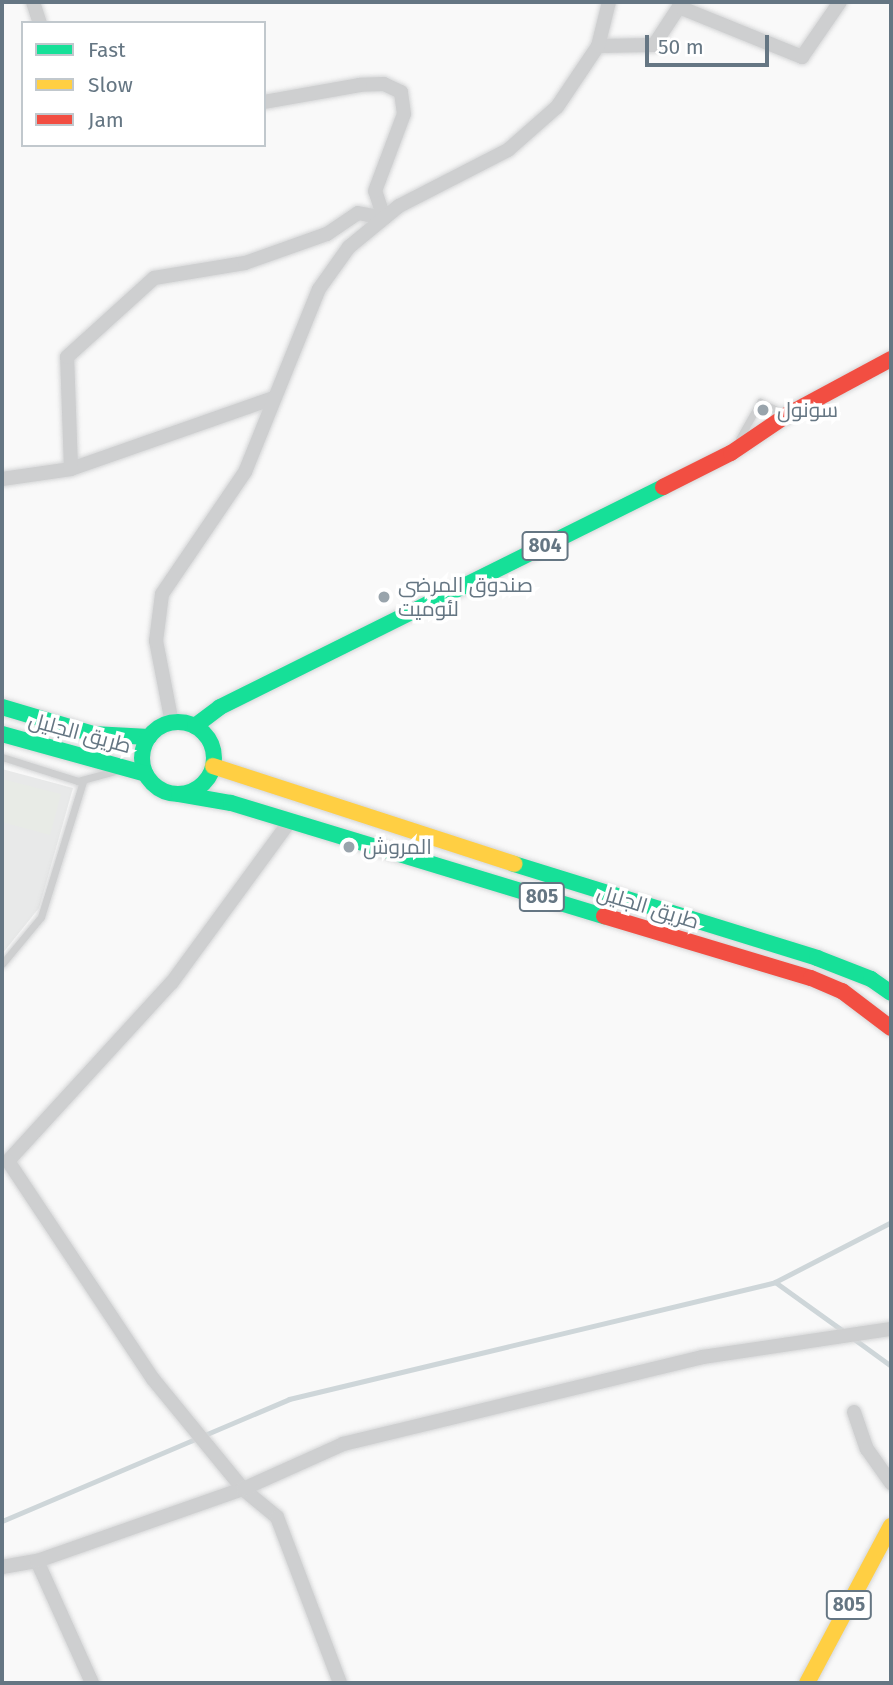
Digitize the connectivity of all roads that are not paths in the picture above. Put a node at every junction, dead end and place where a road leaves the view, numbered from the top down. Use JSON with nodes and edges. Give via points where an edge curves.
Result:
{"nodes":[{"id":1,"x":33,"y":2,"type":"edge"},
{"id":2,"x":609,"y":2,"type":"edge"},
{"id":3,"x":840,"y":2,"type":"edge"},
{"id":4,"x":39,"y":21,"type":"edge"},
{"id":5,"x":598,"y":46,"type":"junction"},
{"id":6,"x":266,"y":102,"type":"edge"},
{"id":7,"x":384,"y":218,"type":"junction"},
{"id":8,"x":891,"y":359,"type":"edge"},
{"id":9,"x":274,"y":398,"type":"junction"},
{"id":10,"x":787,"y":415,"type":"junction"},
{"id":11,"x":731,"y":453,"type":"junction"},
{"id":12,"x":71,"y":469,"type":"junction"},
{"id":13,"x":2,"y":479,"type":"edge"},
{"id":14,"x":2,"y":708,"type":"edge"},
{"id":15,"x":172,"y":723,"type":"junction"},
{"id":16,"x":195,"y":726,"type":"junction"},
{"id":17,"x":2,"y":734,"type":"edge"},
{"id":18,"x":149,"y":737,"type":"junction"},
{"id":19,"x":2,"y":757,"type":"edge"},
{"id":20,"x":126,"y":766,"type":"junction"},
{"id":21,"x":213,"y":766,"type":"junction"},
{"id":22,"x":146,"y":774,"type":"junction"},
{"id":23,"x":83,"y":781,"type":"junction"},
{"id":24,"x":179,"y":794,"type":"junction"},
{"id":25,"x":290,"y":821,"type":"junction"},
{"id":26,"x":2,"y":964,"type":"edge"},
{"id":27,"x":891,"y":993,"type":"edge"},
{"id":28,"x":891,"y":1028,"type":"edge"},
{"id":29,"x":5,"y":1162,"type":"edge"},
{"id":30,"x":891,"y":1329,"type":"edge"},
{"id":31,"x":854,"y":1412,"type":"dead end"},
{"id":32,"x":891,"y":1483,"type":"edge"},
{"id":33,"x":243,"y":1489,"type":"junction"},
{"id":34,"x":891,"y":1526,"type":"edge"},
{"id":35,"x":891,"y":1557,"type":"edge"},
{"id":36,"x":37,"y":1561,"type":"junction"},
{"id":37,"x":2,"y":1567,"type":"edge"},
{"id":38,"x":92,"y":1683,"type":"edge"},
{"id":39,"x":340,"y":1683,"type":"edge"},
{"id":40,"x":807,"y":1683,"type":"edge"},
{"id":41,"x":824,"y":1683,"type":"edge"}],
"edges":[{"from":1,"to":4,"type":"street"},
{"from":2,"to":5,"type":"street"},
{"from":3,"to":5,"type":"street","via":[[802,57],[679,8],[654,45]]},
{"from":5,"to":7,"type":"street","via":[[557,107],[508,150],[398,206]]},
{"from":6,"to":7,"type":"street","via":[[360,85],[384,84],[401,92],[404,114],[375,191]]},
{"from":7,"to":9,"type":"street","via":[[349,247],[319,289]]},
{"from":7,"to":12,"type":"street","via":[[358,213],[327,234],[245,263],[154,278],[67,357]]},
{"from":8,"to":10,"type":"main road","number":"804"},
{"from":9,"to":12,"type":"street"},
{"from":9,"to":15,"type":"street","via":[[245,472],[162,594],[156,641]]},
{"from":10,"to":11,"type":"main road","number":"804"},
{"from":10,"to":11,"type":"lane","via":[[760,402]]},
{"from":11,"to":16,"type":"main road","number":"804","via":[[220,707]]},
{"from":12,"to":13,"type":"street"},
{"from":14,"to":18,"type":"main road","name":"طريق الجليل","via":[[93,734]]},
{"from":15,"to":16,"type":"main road"},
{"from":15,"to":18,"type":"main road"},
{"from":16,"to":21,"type":"main road","via":[[211,743]]},
{"from":17,"to":20,"type":"main road","name":"طريق الجليل","number":"805"},
{"from":18,"to":22,"type":"main road","via":[[142,755]]},
{"from":19,"to":23,"type":"lane"},
{"from":20,"to":22,"type":"main road","name":"طريق الجليل","number":"805"},
{"from":20,"to":23,"type":"lane"},
{"from":21,"to":24,"type":"main road","via":[[201,786]]},
{"from":21,"to":27,"type":"main road","name":"طريق الجليل","number":"805","via":[[817,958],[871,979]]},
{"from":22,"to":24,"type":"main road","number":"805","via":[[156,787]]},
{"from":23,"to":26,"type":"lane","via":[[41,917]]},
{"from":24,"to":25,"type":"main road","name":"طريق الجليل","number":"805","via":[[231,803]]},
{"from":25,"to":28,"type":"main road","name":"طريق الجليل","number":"805","via":[[811,978],[851,997]]},
{"from":25,"to":29,"type":"street","via":[[172,982]]},
{"from":29,"to":33,"type":"street","via":[[153,1379]]},
{"from":30,"to":33,"type":"street","via":[[703,1357],[356,1440]]},
{"from":31,"to":32,"type":"street","via":[[867,1449]]},
{"from":33,"to":36,"type":"street"},
{"from":33,"to":39,"type":"street","via":[[277,1517]]},
{"from":34,"to":40,"type":"main road","number":"805"},
{"from":35,"to":41,"type":"main road","number":"805"},
{"from":36,"to":37,"type":"street"},
{"from":36,"to":38,"type":"street"}]}
